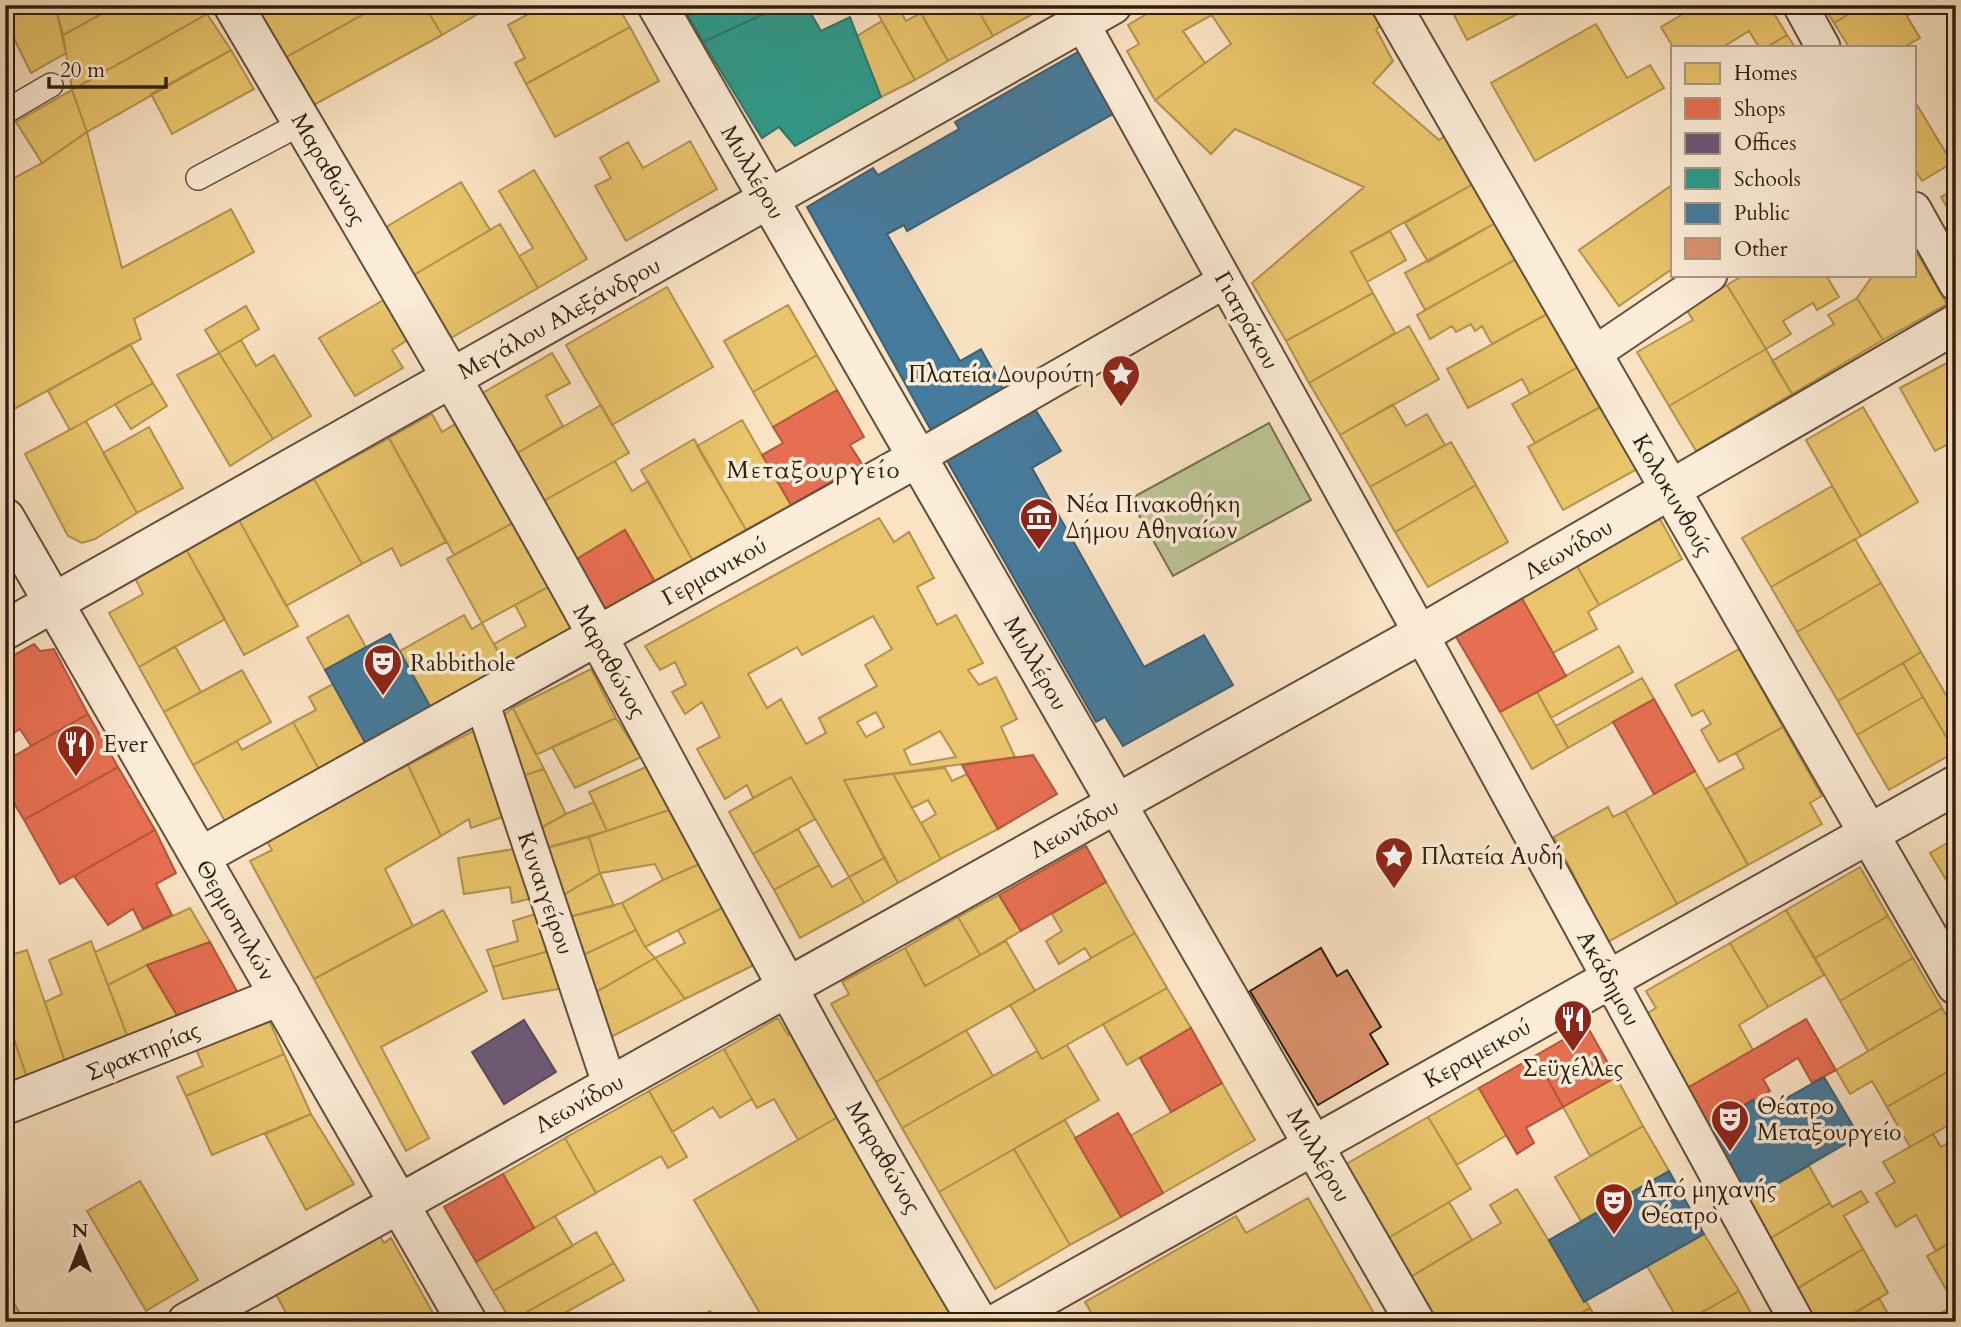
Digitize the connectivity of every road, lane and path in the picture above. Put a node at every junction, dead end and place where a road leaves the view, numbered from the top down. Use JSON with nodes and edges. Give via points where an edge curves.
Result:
{"nodes":[{"id":1,"x":233,"y":5,"type":"edge"},
{"id":2,"x":657,"y":5,"type":"edge"},
{"id":3,"x":1391,"y":5,"type":"edge"},
{"id":4,"x":1800,"y":5,"type":"edge"},
{"id":5,"x":1089,"y":11,"type":"edge"},
{"id":6,"x":1822,"y":46,"type":"edge"},
{"id":7,"x":51,"y":85,"type":"dead end"},
{"id":8,"x":5,"y":112,"type":"edge"},
{"id":9,"x":302,"y":123,"type":"junction"},
{"id":10,"x":198,"y":178,"type":"dead end"},
{"id":11,"x":769,"y":199,"type":"junction"},
{"id":12,"x":1916,"y":213,"type":"edge"},
{"id":13,"x":1709,"y":276,"type":"edge"},
{"id":14,"x":1225,"y":281,"type":"junction"},
{"id":15,"x":1956,"y":284,"type":"edge"},
{"id":16,"x":1956,"y":324,"type":"edge"},
{"id":17,"x":1592,"y":355,"type":"junction"},
{"id":18,"x":452,"y":378,"type":"junction"},
{"id":19,"x":918,"y":458,"type":"junction"},
{"id":20,"x":1670,"y":489,"type":"junction"},
{"id":21,"x":5,"y":518,"type":"edge"},
{"id":22,"x":53,"y":602,"type":"junction"},
{"id":23,"x":5,"y":630,"type":"edge"},
{"id":24,"x":1421,"y":634,"type":"junction"},
{"id":25,"x":597,"y":636,"type":"junction"},
{"id":26,"x":481,"y":699,"type":"junction"},
{"id":27,"x":1956,"y":785,"type":"edge"},
{"id":28,"x":1117,"y":804,"type":"junction"},
{"id":29,"x":1868,"y":833,"type":"junction"},
{"id":30,"x":200,"y":857,"type":"junction"},
{"id":31,"x":1610,"y":979,"type":"junction"},
{"id":32,"x":1956,"y":985,"type":"edge"},
{"id":33,"x":788,"y":988,"type":"junction"},
{"id":34,"x":280,"y":996,"type":"junction"},
{"id":35,"x":610,"y":1086,"type":"junction"},
{"id":36,"x":5,"y":1105,"type":"edge"},
{"id":37,"x":1313,"y":1145,"type":"junction"},
{"id":38,"x":399,"y":1204,"type":"junction"},
{"id":39,"x":187,"y":1322,"type":"edge"},
{"id":40,"x":467,"y":1322,"type":"edge"},
{"id":41,"x":978,"y":1322,"type":"edge"},
{"id":42,"x":999,"y":1322,"type":"edge"},
{"id":43,"x":1415,"y":1322,"type":"edge"},
{"id":44,"x":1797,"y":1322,"type":"edge"}],
"edges":[{"from":1,"to":9,"type":"street","name":"Μαραθώνος"},
{"from":2,"to":11,"type":"street","name":"Μυλλέρου"},
{"from":3,"to":17,"type":"street","name":"Κολοκυνθούς"},
{"from":4,"to":6,"type":"street"},
{"from":5,"to":11,"type":"street","name":"Μεγάλου Αλεξάνδρου"},
{"from":5,"to":14,"type":"street","name":"Γιατράκου"},
{"from":7,"to":8,"type":"lane"},
{"from":9,"to":10,"type":"lane"},
{"from":9,"to":18,"type":"street","name":"Μαραθώνος"},
{"from":11,"to":18,"type":"street","name":"Μεγάλου Αλεξάνδρου"},
{"from":11,"to":19,"type":"street","name":"Μυλλέρου"},
{"from":12,"to":15,"type":"street"},
{"from":13,"to":17,"type":"street"},
{"from":14,"to":19,"type":"street","name":"Γερμανικού"},
{"from":14,"to":24,"type":"street","name":"Γιατράκου"},
{"from":16,"to":20,"type":"street","name":"Λεωνίδου"},
{"from":17,"to":20,"type":"street","name":"Κολοκυνθούς"},
{"from":18,"to":22,"type":"street","name":"Μεγάλου Αλεξάνδρου"},
{"from":18,"to":25,"type":"street","name":"Μαραθώνος"},
{"from":19,"to":25,"type":"street","name":"Γερμανικού"},
{"from":19,"to":28,"type":"street","name":"Μυλλέρου"},
{"from":20,"to":24,"type":"street","name":"Λεωνίδου"},
{"from":20,"to":29,"type":"street","name":"Κολοκυνθούς"},
{"from":21,"to":22,"type":"street","name":"Θερμοπυλών"},
{"from":22,"to":23,"type":"street","name":"Μεγάλου Αλεξάνδρου"},
{"from":22,"to":30,"type":"street","name":"Θερμοπυλών"},
{"from":24,"to":28,"type":"street","name":"Λεωνίδου"},
{"from":24,"to":31,"type":"street","name":"Ακάδημου"},
{"from":25,"to":26,"type":"street","name":"Γερμανικού"},
{"from":25,"to":33,"type":"street","name":"Μαραθώνος"},
{"from":26,"to":30,"type":"street","name":"Γερμανικού"},
{"from":26,"to":35,"type":"street","name":"Κυναιγείρου"},
{"from":27,"to":29,"type":"street","name":"Κεραμεικού"},
{"from":28,"to":33,"type":"street","name":"Λεωνίδου"},
{"from":28,"to":37,"type":"street","name":"Μυλλέρου"},
{"from":29,"to":31,"type":"street","name":"Κεραμεικού"},
{"from":29,"to":32,"type":"street","name":"Κολοκυνθούς"},
{"from":30,"to":34,"type":"street","name":"Θερμοπυλών"},
{"from":31,"to":37,"type":"street","name":"Κεραμεικού"},
{"from":31,"to":44,"type":"street","name":"Ακάδημου"},
{"from":33,"to":35,"type":"street","name":"Λεωνίδου"},
{"from":33,"to":41,"type":"street","name":"Μαραθώνος"},
{"from":34,"to":36,"type":"street","name":"Σφακτηρίας"},
{"from":34,"to":38,"type":"street","name":"Θερμοπυλών"},
{"from":35,"to":38,"type":"street","name":"Λεωνίδου"},
{"from":37,"to":42,"type":"street","name":"Κεραμεικού"},
{"from":37,"to":43,"type":"street","name":"Μυλλέρου"},
{"from":38,"to":39,"type":"street","name":"Λεωνίδου"},
{"from":38,"to":40,"type":"street","name":"Θερμοπυλών"}]}
